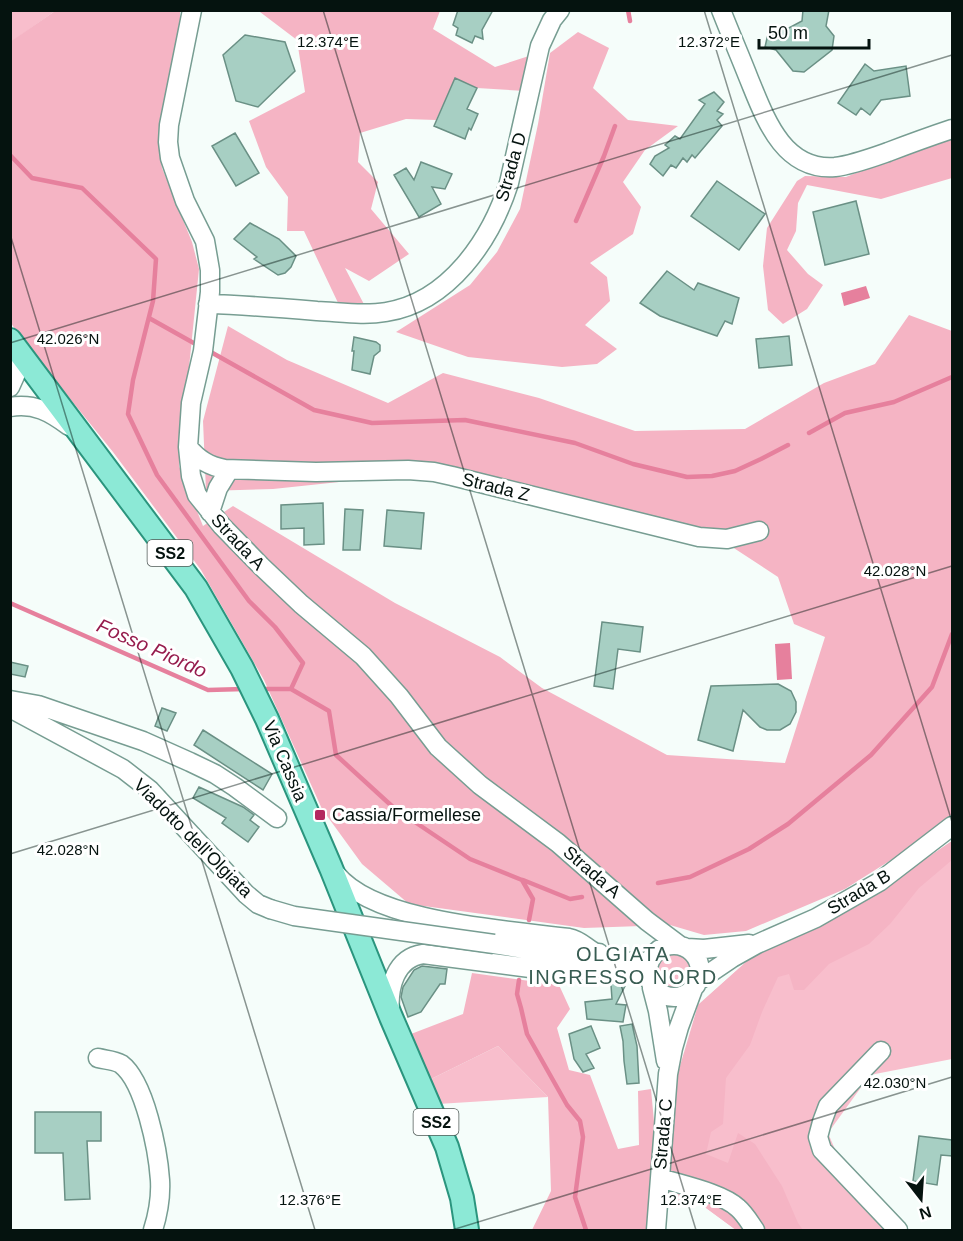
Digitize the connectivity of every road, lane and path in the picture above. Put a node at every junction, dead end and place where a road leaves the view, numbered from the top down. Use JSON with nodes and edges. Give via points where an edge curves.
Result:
{"nodes":[{"id":1,"x":192,"y":10,"type":"edge"},
{"id":2,"x":560,"y":10,"type":"edge"},
{"id":3,"x":721,"y":10,"type":"edge"},
{"id":4,"x":952,"y":129,"type":"edge"},
{"id":5,"x":208,"y":304,"type":"junction"},
{"id":6,"x":15,"y":353,"type":"edge"},
{"id":7,"x":10,"y":387,"type":"edge"},
{"id":8,"x":10,"y":407,"type":"edge"},
{"id":9,"x":89,"y":445,"type":"junction"},
{"id":10,"x":188,"y":447,"type":"junction"},
{"id":11,"x":229,"y":470,"type":"junction"},
{"id":12,"x":210,"y":512,"type":"junction"},
{"id":13,"x":759,"y":531,"type":"dead end"},
{"id":14,"x":10,"y":700,"type":"edge"},
{"id":15,"x":10,"y":708,"type":"edge"},
{"id":16,"x":277,"y":818,"type":"dead end"},
{"id":17,"x":952,"y":826,"type":"edge"},
{"id":18,"x":331,"y":868,"type":"junction"},
{"id":19,"x":647,"y":921,"type":"junction"},
{"id":20,"x":757,"y":944,"type":"junction"},
{"id":21,"x":683,"y":947,"type":"junction"},
{"id":22,"x":593,"y":961,"type":"junction"},
{"id":23,"x":651,"y":969,"type":"junction"},
{"id":24,"x":696,"y":985,"type":"junction"},
{"id":25,"x":391,"y":1017,"type":"junction"},
{"id":26,"x":881,"y":1051,"type":"dead end"},
{"id":27,"x":98,"y":1059,"type":"dead end"},
{"id":28,"x":668,"y":1074,"type":"junction"},
{"id":29,"x":660,"y":1178,"type":"junction"},
{"id":30,"x":153,"y":1230,"type":"edge"},
{"id":31,"x":467,"y":1230,"type":"edge"},
{"id":32,"x":656,"y":1230,"type":"edge"},
{"id":33,"x":755,"y":1230,"type":"edge"},
{"id":34,"x":898,"y":1230,"type":"edge"}],
"edges":[{"from":1,"to":5,"type":"street","name":"Strada A","via":[[168,142],[185,201],[205,241],[210,279]]},
{"from":2,"to":5,"type":"street","name":"Strada D","via":[[540,46],[505,196],[480,244],[444,285],[416,303],[383,313]]},
{"from":3,"to":4,"type":"street","via":[[770,128],[789,151],[807,162],[832,167],[847,164]]},
{"from":5,"to":10,"type":"street","name":"Strada A","via":[[191,403]]},
{"from":6,"to":7,"type":"street"},
{"from":6,"to":9,"type":"main road","name":"Via Cassia","number":"SS2"},
{"from":8,"to":9,"type":"street","via":[[48,411]]},
{"from":9,"to":18,"type":"main road","name":"Via Cassia","number":"SS2","via":[[196,588],[242,668]]},
{"from":10,"to":11,"type":"street","name":"Strada Z","via":[[208,464]]},
{"from":10,"to":12,"type":"street","name":"Strada A","via":[[194,489]]},
{"from":11,"to":12,"type":"street"},
{"from":11,"to":13,"type":"street","name":"Strada Z","via":[[434,472],[699,537],[727,539]]},
{"from":12,"to":19,"type":"street","name":"Strada A","via":[[280,585],[363,656],[438,747],[480,785],[558,843]]},
{"from":14,"to":16,"type":"street","via":[[38,705],[143,741],[215,774]]},
{"from":15,"to":22,"type":"street","name":"Viadotto dell'Olgiata","bridge":true,"via":[[123,769],[150,790],[258,904],[294,916]]},
{"from":17,"to":20,"type":"street","name":"Strada B","via":[[879,882],[816,918]]},
{"from":18,"to":22,"type":"street","via":[[354,891],[387,906],[458,923],[575,939]]},
{"from":18,"to":25,"type":"main road","name":"Via Cassia","number":"SS2"},
{"from":19,"to":21,"type":"street","name":"Strada A"},
{"from":19,"to":23,"type":"street","via":[[652,937]]},
{"from":20,"to":21,"type":"street","name":"Strada B"},
{"from":20,"to":24,"type":"street","name":"Strada B"},
{"from":21,"to":23,"type":"street","via":[[662,947]]},
{"from":21,"to":24,"type":"street","via":[[693,953],[700,966]]},
{"from":22,"to":23,"type":"street","via":[[637,963]]},
{"from":22,"to":25,"type":"street","via":[[571,972],[561,972],[417,955],[402,964],[395,976],[390,996]]},
{"from":23,"to":24,"type":"street","via":[[659,994],[677,998]]},
{"from":23,"to":28,"type":"street","name":"Strada C"},
{"from":24,"to":28,"type":"street","name":"Strada C","via":[[673,1048]]},
{"from":25,"to":31,"type":"main road","name":"Via Cassia","number":"SS2","via":[[447,1147]]},
{"from":26,"to":34,"type":"street","via":[[828,1106],[818,1137],[822,1150]]},
{"from":27,"to":30,"type":"street","via":[[122,1065],[143,1100],[160,1182]]},
{"from":28,"to":29,"type":"street","name":"Strada C"},
{"from":29,"to":32,"type":"street","name":"Strada C"},
{"from":29,"to":33,"type":"street","via":[[731,1202]]}]}
